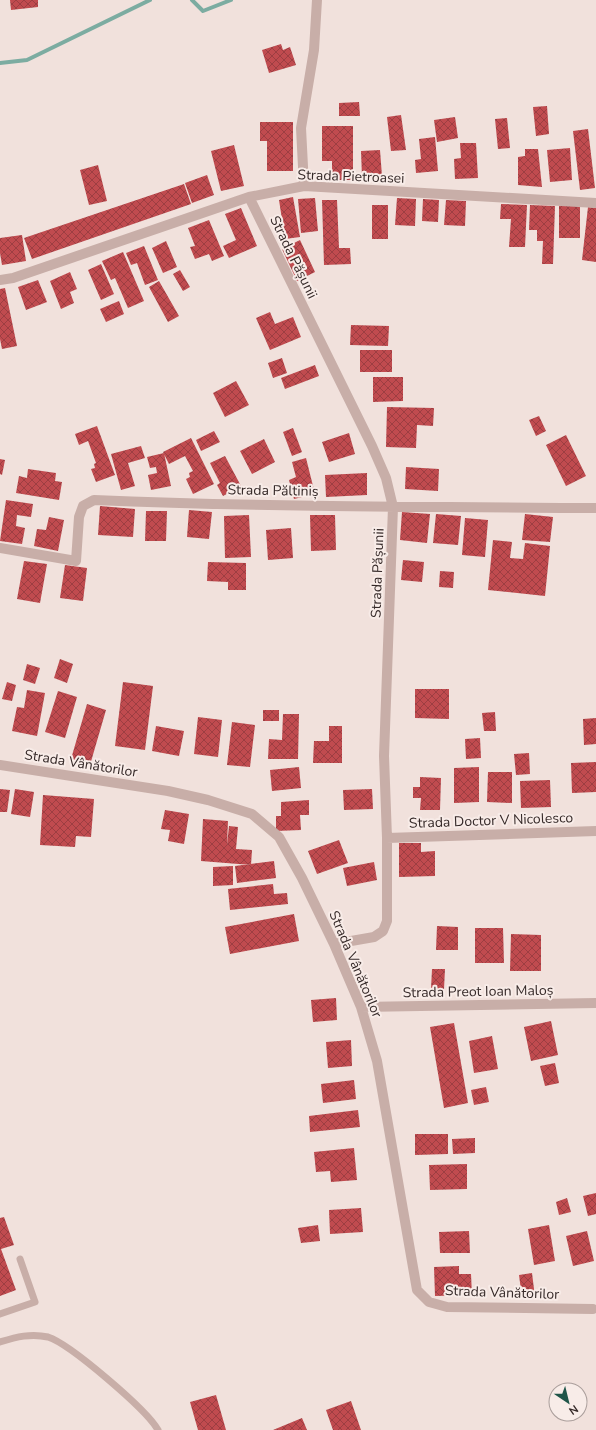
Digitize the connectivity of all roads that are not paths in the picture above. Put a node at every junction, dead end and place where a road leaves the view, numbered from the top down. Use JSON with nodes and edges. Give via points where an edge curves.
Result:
{"nodes":[{"id":1,"x":317,"y":0,"type":"edge"},
{"id":2,"x":304,"y":186,"type":"junction"},
{"id":3,"x":249,"y":197,"type":"junction"},
{"id":4,"x":596,"y":203,"type":"edge"},
{"id":5,"x":0,"y":280,"type":"edge"},
{"id":6,"x":393,"y":507,"type":"junction"},
{"id":7,"x":596,"y":508,"type":"edge"},
{"id":8,"x":0,"y":548,"type":"edge"},
{"id":9,"x":0,"y":765,"type":"edge"},
{"id":10,"x":596,"y":831,"type":"edge"},
{"id":11,"x":387,"y":838,"type":"junction"},
{"id":12,"x":334,"y":944,"type":"junction"},
{"id":13,"x":596,"y":1003,"type":"edge"},
{"id":14,"x":361,"y":1007,"type":"junction"},
{"id":15,"x":20,"y":1259,"type":"dead end"},
{"id":16,"x":593,"y":1309,"type":"dead end"},
{"id":17,"x":0,"y":1314,"type":"edge"},
{"id":18,"x":0,"y":1342,"type":"edge"},
{"id":19,"x":158,"y":1430,"type":"edge"}],
"edges":[{"from":1,"to":2,"type":"street","via":[[314,50],[301,128]]},
{"from":2,"to":3,"type":"street","name":"Strada Pietroasei"},
{"from":2,"to":4,"type":"street","name":"Strada Pietroasei"},
{"from":3,"to":5,"type":"street","name":"Strada Pietroasei","via":[[13,278]]},
{"from":3,"to":6,"type":"street","name":"Strada Pășunii","via":[[372,446],[386,478]]},
{"from":6,"to":7,"type":"street","name":"Strada Păltiniș"},
{"from":6,"to":8,"type":"street","name":"Strada Păltiniș","via":[[94,500],[83,506],[79,517],[76,561]]},
{"from":6,"to":11,"type":"street","name":"Strada Pășunii","via":[[384,756]]},
{"from":9,"to":12,"type":"street","name":"Strada Vânătorilor","via":[[168,791],[252,814],[279,837]]},
{"from":10,"to":11,"type":"street","name":"Strada Doctor V Nicolesco"},
{"from":11,"to":12,"type":"street","name":"Strada Pășunii","via":[[387,921],[383,931],[374,937]]},
{"from":12,"to":14,"type":"street","name":"Strada Vânătorilor"},
{"from":13,"to":14,"type":"street","name":"Strada Preot Ioan Maloș"},
{"from":14,"to":16,"type":"street","name":"Strada Vânătorilor","via":[[377,1061],[417,1290],[429,1302],[447,1307]]},
{"from":15,"to":17,"type":"lane","via":[[35,1302]]},
{"from":18,"to":19,"type":"lane","via":[[32,1335],[58,1342],[77,1354],[130,1399]]}]}
